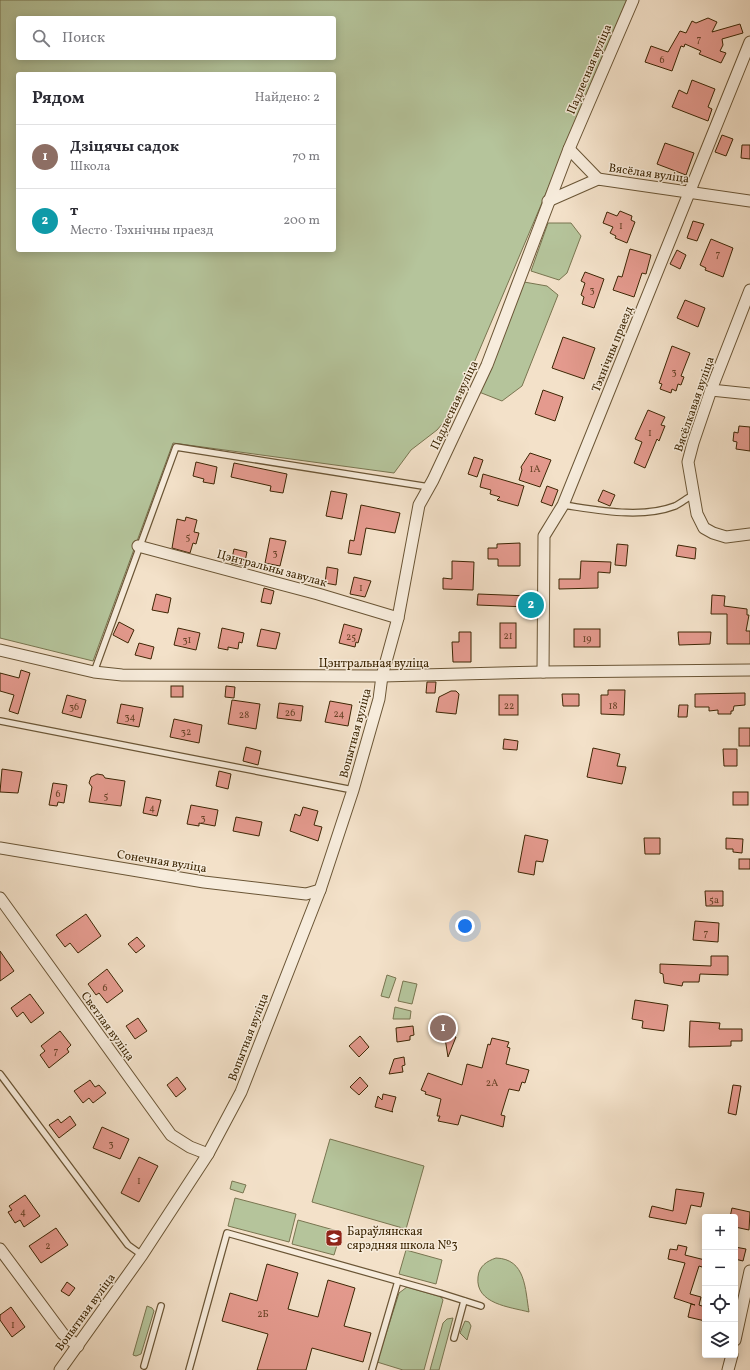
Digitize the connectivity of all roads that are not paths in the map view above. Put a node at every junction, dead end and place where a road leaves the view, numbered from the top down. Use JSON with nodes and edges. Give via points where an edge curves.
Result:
{"nodes":[{"id":1,"x":633,"y":0,"type":"edge"},
{"id":2,"x":750,"y":42,"type":"edge"},
{"id":3,"x":569,"y":149,"type":"junction"},
{"id":4,"x":598,"y":179,"type":"junction"},
{"id":5,"x":690,"y":192,"type":"junction"},
{"id":6,"x":548,"y":201,"type":"junction"},
{"id":7,"x":750,"y":202,"type":"edge"},
{"id":8,"x":750,"y":290,"type":"edge"},
{"id":9,"x":711,"y":390,"type":"junction"},
{"id":10,"x":750,"y":394,"type":"edge"},
{"id":11,"x":429,"y":487,"type":"junction"},
{"id":12,"x":693,"y":494,"type":"junction"},
{"id":13,"x":563,"y":505,"type":"junction"},
{"id":14,"x":750,"y":534,"type":"edge"},
{"id":15,"x":138,"y":546,"type":"junction"},
{"id":16,"x":398,"y":618,"type":"junction"},
{"id":17,"x":0,"y":650,"type":"edge"},
{"id":18,"x":750,"y":670,"type":"edge"},
{"id":19,"x":94,"y":672,"type":"junction"},
{"id":20,"x":543,"y":672,"type":"junction"},
{"id":21,"x":382,"y":676,"type":"junction"},
{"id":22,"x":0,"y":721,"type":"edge"},
{"id":23,"x":353,"y":790,"type":"junction"},
{"id":24,"x":0,"y":848,"type":"edge"},
{"id":25,"x":320,"y":890,"type":"junction"},
{"id":26,"x":0,"y":898,"type":"edge"},
{"id":27,"x":0,"y":1074,"type":"edge"},
{"id":28,"x":208,"y":1154,"type":"junction"},
{"id":29,"x":0,"y":1249,"type":"edge"},
{"id":30,"x":142,"y":1255,"type":"junction"},
{"id":31,"x":750,"y":1271,"type":"edge"},
{"id":32,"x":398,"y":1281,"type":"junction"},
{"id":33,"x":464,"y":1301,"type":"junction"},
{"id":34,"x":161,"y":1306,"type":"dead end"},
{"id":35,"x":481,"y":1306,"type":"dead end"},
{"id":36,"x":738,"y":1326,"type":"edge"},
{"id":37,"x":454,"y":1338,"type":"dead end"},
{"id":38,"x":78,"y":1346,"type":"junction"},
{"id":39,"x":731,"y":1358,"type":"edge"},
{"id":40,"x":144,"y":1366,"type":"dead end"},
{"id":41,"x":60,"y":1370,"type":"edge"},
{"id":42,"x":189,"y":1370,"type":"edge"},
{"id":43,"x":372,"y":1370,"type":"edge"},
{"id":44,"x":728,"y":1370,"type":"edge"}],
"edges":[{"from":1,"to":3,"type":"street","name":"Падлесная вуліца"},
{"from":2,"to":5,"type":"street","name":"Тэхнічны праезд"},
{"from":3,"to":4,"type":"street"},
{"from":3,"to":6,"type":"street","name":"Падлесная вуліца"},
{"from":4,"to":5,"type":"street","name":"Вясёлая вуліца"},
{"from":4,"to":6,"type":"street","name":"Вясёлая вуліца"},
{"from":5,"to":7,"type":"street","name":"Вясёлая вуліца"},
{"from":5,"to":13,"type":"street","name":"Тэхнічны праезд"},
{"from":6,"to":11,"type":"street","name":"Падлесная вуліца","via":[[487,365]]},
{"from":8,"to":9,"type":"street","name":"Вясёлкавая вуліца"},
{"from":9,"to":10,"type":"street"},
{"from":9,"to":12,"type":"street","name":"Вясёлкавая вуліца","via":[[688,462]]},
{"from":11,"to":15,"type":"lane","via":[[176,447]]},
{"from":11,"to":16,"type":"street","name":"Падлесная вуліца","via":[[419,505]]},
{"from":12,"to":13,"type":"lane","via":[[675,506],[655,511],[630,512]]},
{"from":12,"to":14,"type":"street","name":"Вясёлкавая вуліца","via":[[697,514],[704,528],[726,537]]},
{"from":13,"to":20,"type":"street","name":"Тэхнічны праезд","via":[[544,536]]},
{"from":15,"to":16,"type":"street","name":"Цэнтральны завулак"},
{"from":15,"to":19,"type":"lane"},
{"from":16,"to":21,"type":"street","name":"Падлесная вуліца"},
{"from":17,"to":19,"type":"street","name":"Цэнтральная вуліца"},
{"from":18,"to":20,"type":"street","name":"Цэнтральная вуліца"},
{"from":19,"to":21,"type":"street","name":"Цэнтральная вуліца","via":[[122,675]]},
{"from":20,"to":21,"type":"street","name":"Цэнтральная вуліца"},
{"from":21,"to":23,"type":"street","name":"Вопытная вуліца","via":[[379,699]]},
{"from":22,"to":23,"type":"lane"},
{"from":23,"to":25,"type":"street","name":"Вопытная вуліца"},
{"from":24,"to":25,"type":"street","name":"Сонечная вуліца","via":[[204,882],[306,894]]},
{"from":25,"to":28,"type":"street","name":"Вопытная вуліца","via":[[241,1092]]},
{"from":26,"to":28,"type":"street","name":"Светлая вуліца","via":[[171,1135]]},
{"from":27,"to":30,"type":"lane","via":[[128,1245]]},
{"from":28,"to":30,"type":"street","name":"Вопытная вуліца"},
{"from":29,"to":38,"type":"street","via":[[63,1334]]},
{"from":30,"to":38,"type":"street","name":"Вопытная вуліца"},
{"from":31,"to":36,"type":"street"},
{"from":32,"to":33,"type":"lane"},
{"from":32,"to":42,"type":"lane","via":[[227,1233]]},
{"from":32,"to":43,"type":"lane"},
{"from":33,"to":35,"type":"lane"},
{"from":33,"to":37,"type":"lane"},
{"from":34,"to":40,"type":"lane"},
{"from":38,"to":41,"type":"street","name":"Вопытная вуліца"},
{"from":39,"to":44,"type":"street"}]}
